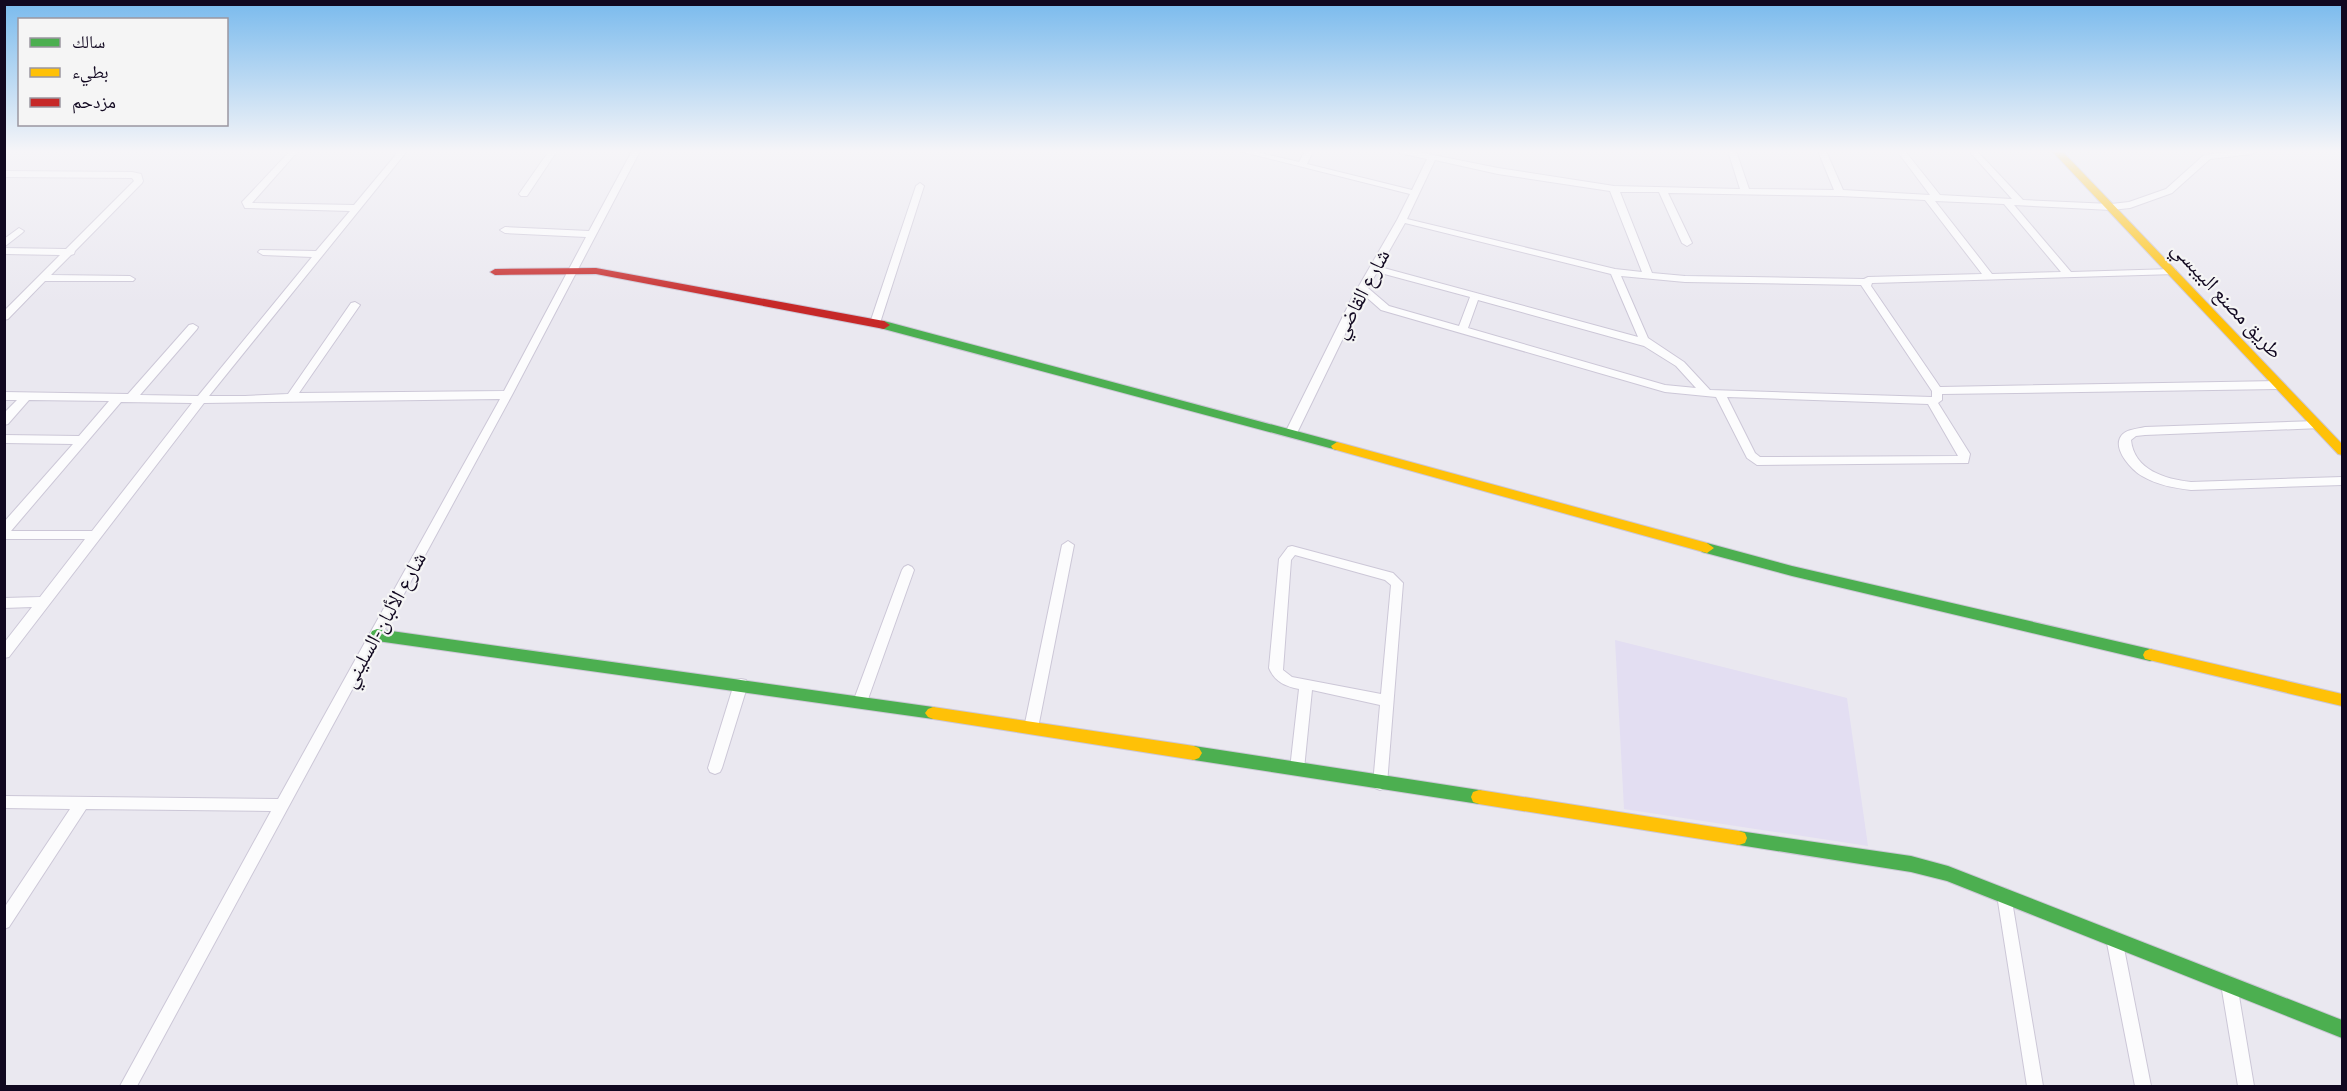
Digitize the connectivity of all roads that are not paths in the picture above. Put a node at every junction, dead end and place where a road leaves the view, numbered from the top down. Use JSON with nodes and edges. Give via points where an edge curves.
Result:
{"nodes":[{"id":1,"x":120,"y":202,"type":"edge"},
{"id":2,"x":247,"y":202,"type":"edge"},
{"id":3,"x":362,"y":202,"type":"edge"},
{"id":4,"x":608,"y":202,"type":"edge"},
{"id":5,"x":915,"y":202,"type":"edge"},
{"id":6,"x":1411,"y":202,"type":"edge"},
{"id":7,"x":1620,"y":202,"type":"edge"},
{"id":8,"x":1668,"y":202,"type":"edge"},
{"id":9,"x":1936,"y":202,"type":"edge"},
{"id":10,"x":2007,"y":202,"type":"edge"},
{"id":11,"x":2020,"y":202,"type":"edge"},
{"id":12,"x":2106,"y":202,"type":"edge"},
{"id":13,"x":2139,"y":202,"type":"edge"},
{"id":14,"x":2111,"y":207,"type":"junction"},
{"id":15,"x":357,"y":208,"type":"junction"},
{"id":16,"x":1402,"y":220,"type":"junction"},
{"id":17,"x":505,"y":230,"type":"dead end"},
{"id":18,"x":19,"y":231,"type":"dead end"},
{"id":19,"x":591,"y":234,"type":"junction"},
{"id":20,"x":1687,"y":243,"type":"dead end"},
{"id":21,"x":4,"y":244,"type":"edge"},
{"id":22,"x":4,"y":251,"type":"edge"},
{"id":23,"x":71,"y":252,"type":"junction"},
{"id":24,"x":263,"y":252,"type":"dead end"},
{"id":25,"x":320,"y":254,"type":"junction"},
{"id":26,"x":1374,"y":268,"type":"junction"},
{"id":27,"x":495,"y":272,"type":"dead end"},
{"id":28,"x":570,"y":272,"type":"junction"},
{"id":29,"x":1615,"y":272,"type":"junction"},
{"id":30,"x":2173,"y":272,"type":"junction"},
{"id":31,"x":1648,"y":274,"type":"junction"},
{"id":32,"x":2069,"y":275,"type":"junction"},
{"id":33,"x":1989,"y":277,"type":"junction"},
{"id":34,"x":44,"y":278,"type":"junction"},
{"id":35,"x":130,"y":279,"type":"dead end"},
{"id":36,"x":1866,"y":282,"type":"junction"},
{"id":37,"x":1363,"y":289,"type":"junction"},
{"id":38,"x":1475,"y":296,"type":"junction"},
{"id":39,"x":354,"y":305,"type":"dead end"},
{"id":40,"x":4,"y":317,"type":"edge"},
{"id":41,"x":875,"y":323,"type":"junction"},
{"id":42,"x":193,"y":327,"type":"dead end"},
{"id":43,"x":1462,"y":330,"type":"junction"},
{"id":44,"x":1647,"y":343,"type":"junction"},
{"id":45,"x":2279,"y":385,"type":"junction"},
{"id":46,"x":1937,"y":391,"type":"junction"},
{"id":47,"x":1707,"y":393,"type":"junction"},
{"id":48,"x":1719,"y":393,"type":"junction"},
{"id":49,"x":507,"y":395,"type":"junction"},
{"id":50,"x":4,"y":396,"type":"edge"},
{"id":51,"x":26,"y":396,"type":"junction"},
{"id":52,"x":291,"y":397,"type":"junction"},
{"id":53,"x":124,"y":398,"type":"junction"},
{"id":54,"x":201,"y":399,"type":"junction"},
{"id":55,"x":1931,"y":402,"type":"junction"},
{"id":56,"x":4,"y":421,"type":"edge"},
{"id":57,"x":2317,"y":426,"type":"junction"},
{"id":58,"x":1291,"y":433,"type":"junction"},
{"id":59,"x":4,"y":439,"type":"edge"},
{"id":60,"x":82,"y":441,"type":"junction"},
{"id":61,"x":2343,"y":451,"type":"edge"},
{"id":62,"x":2343,"y":481,"type":"edge"},
{"id":63,"x":4,"y":533,"type":"edge"},
{"id":64,"x":96,"y":535,"type":"junction"},
{"id":65,"x":1068,"y":545,"type":"dead end"},
{"id":66,"x":1292,"y":550,"type":"junction"},
{"id":67,"x":908,"y":570,"type":"dead end"},
{"id":68,"x":43,"y":602,"type":"junction"},
{"id":69,"x":4,"y":603,"type":"edge"},
{"id":70,"x":376,"y":635,"type":"junction"},
{"id":71,"x":4,"y":654,"type":"edge"},
{"id":72,"x":741,"y":684,"type":"junction"},
{"id":73,"x":2343,"y":700,"type":"edge"},
{"id":74,"x":1387,"y":701,"type":"junction"},
{"id":75,"x":860,"y":702,"type":"junction"},
{"id":76,"x":1031,"y":728,"type":"junction"},
{"id":77,"x":715,"y":768,"type":"dead end"},
{"id":78,"x":1297,"y":769,"type":"junction"},
{"id":79,"x":1380,"y":783,"type":"junction"},
{"id":80,"x":4,"y":802,"type":"edge"},
{"id":81,"x":82,"y":803,"type":"junction"},
{"id":82,"x":281,"y":806,"type":"junction"},
{"id":83,"x":2004,"y":895,"type":"junction"},
{"id":84,"x":4,"y":922,"type":"edge"},
{"id":85,"x":2114,"y":938,"type":"junction"},
{"id":86,"x":2229,"y":984,"type":"junction"},
{"id":87,"x":2343,"y":1029,"type":"edge"},
{"id":88,"x":128,"y":1086,"type":"edge"},
{"id":89,"x":2035,"y":1086,"type":"edge"},
{"id":90,"x":2143,"y":1086,"type":"edge"},
{"id":91,"x":2246,"y":1086,"type":"edge"}],
"edges":[{"from":1,"to":23,"type":"street"},
{"from":2,"to":15,"type":"street","via":[[248,206]]},
{"from":3,"to":15,"type":"street"},
{"from":4,"to":19,"type":"street","name":"شارع الألبان-السليني"},
{"from":5,"to":41,"type":"street"},
{"from":6,"to":16,"type":"street","name":"شارع القاضي"},
{"from":7,"to":31,"type":"street"},
{"from":8,"to":20,"type":"street"},
{"from":9,"to":33,"type":"street"},
{"from":10,"to":32,"type":"street"},
{"from":11,"to":14,"type":"street"},
{"from":12,"to":14,"type":"street","name":"طريق مصنع البيبسي"},
{"from":13,"to":14,"type":"street"},
{"from":14,"to":30,"type":"street","name":"طريق مصنع البيبسي"},
{"from":15,"to":25,"type":"street"},
{"from":16,"to":26,"type":"street","name":"شارع القاضي"},
{"from":16,"to":29,"type":"street"},
{"from":17,"to":19,"type":"street"},
{"from":18,"to":21,"type":"street"},
{"from":19,"to":28,"type":"street","name":"شارع الألبان-السليني"},
{"from":22,"to":23,"type":"street"},
{"from":23,"to":34,"type":"street"},
{"from":24,"to":25,"type":"street"},
{"from":25,"to":54,"type":"street"},
{"from":26,"to":37,"type":"street","name":"شارع القاضي"},
{"from":26,"to":38,"type":"street"},
{"from":27,"to":28,"type":"street"},
{"from":28,"to":41,"type":"street","via":[[596,271]]},
{"from":28,"to":49,"type":"street","name":"شارع الألبان-السليني"},
{"from":29,"to":31,"type":"street"},
{"from":29,"to":44,"type":"street"},
{"from":30,"to":32,"type":"street"},
{"from":30,"to":45,"type":"street","name":"طريق مصنع البيبسي"},
{"from":31,"to":36,"type":"street","via":[[1685,279]]},
{"from":32,"to":33,"type":"street"},
{"from":33,"to":36,"type":"street"},
{"from":34,"to":35,"type":"street"},
{"from":34,"to":40,"type":"street"},
{"from":36,"to":46,"type":"street"},
{"from":37,"to":43,"type":"street","via":[[1385,308]]},
{"from":37,"to":58,"type":"street","name":"شارع القاضي"},
{"from":38,"to":43,"type":"street"},
{"from":38,"to":44,"type":"street"},
{"from":39,"to":52,"type":"street"},
{"from":41,"to":58,"type":"street"},
{"from":42,"to":53,"type":"street"},
{"from":43,"to":47,"type":"street","via":[[1665,388]]},
{"from":44,"to":47,"type":"street","via":[[1680,364]]},
{"from":45,"to":46,"type":"street"},
{"from":45,"to":57,"type":"street","name":"طريق مصنع البيبسي"},
{"from":46,"to":55,"type":"street","via":[[1936,400]]},
{"from":47,"to":48,"type":"street"},
{"from":48,"to":55,"type":"street"},
{"from":48,"to":55,"type":"street","via":[[1757,461],[1964,460]]},
{"from":49,"to":52,"type":"street"},
{"from":49,"to":70,"type":"street","name":"شارع الألبان-السليني"},
{"from":50,"to":51,"type":"street"},
{"from":51,"to":53,"type":"street"},
{"from":51,"to":56,"type":"street"},
{"from":52,"to":54,"type":"street"},
{"from":53,"to":54,"type":"street"},
{"from":53,"to":60,"type":"street"},
{"from":54,"to":64,"type":"street"},
{"from":57,"to":61,"type":"street","name":"طريق مصنع البيبسي"},
{"from":57,"to":62,"type":"street","via":[[2145,431],[2125,439],[2124,448],[2140,469],[2176,484]]},
{"from":58,"to":73,"type":"street","via":[[1792,571]]},
{"from":59,"to":60,"type":"street"},
{"from":60,"to":63,"type":"street"},
{"from":63,"to":64,"type":"street"},
{"from":64,"to":68,"type":"street"},
{"from":65,"to":76,"type":"street"},
{"from":66,"to":74,"type":"street","via":[[1389,576],[1397,583]]},
{"from":66,"to":74,"type":"street","via":[[1280,676]]},
{"from":66,"to":78,"type":"street","via":[[1285,559],[1276,668],[1283,679],[1306,685]]},
{"from":67,"to":75,"type":"street"},
{"from":68,"to":69,"type":"street"},
{"from":68,"to":71,"type":"street"},
{"from":70,"to":72,"type":"street"},
{"from":70,"to":82,"type":"street","name":"شارع الألبان-السليني"},
{"from":72,"to":75,"type":"street"},
{"from":72,"to":77,"type":"street"},
{"from":74,"to":79,"type":"street"},
{"from":75,"to":76,"type":"street"},
{"from":76,"to":78,"type":"street"},
{"from":78,"to":79,"type":"street"},
{"from":79,"to":83,"type":"street","via":[[1911,864]]},
{"from":80,"to":81,"type":"street"},
{"from":81,"to":82,"type":"street"},
{"from":81,"to":84,"type":"street"},
{"from":82,"to":88,"type":"street","name":"شارع الألبان-السليني"},
{"from":83,"to":85,"type":"street"},
{"from":83,"to":89,"type":"street"},
{"from":85,"to":86,"type":"street"},
{"from":85,"to":90,"type":"street"},
{"from":86,"to":87,"type":"street"},
{"from":86,"to":91,"type":"street"}]}
